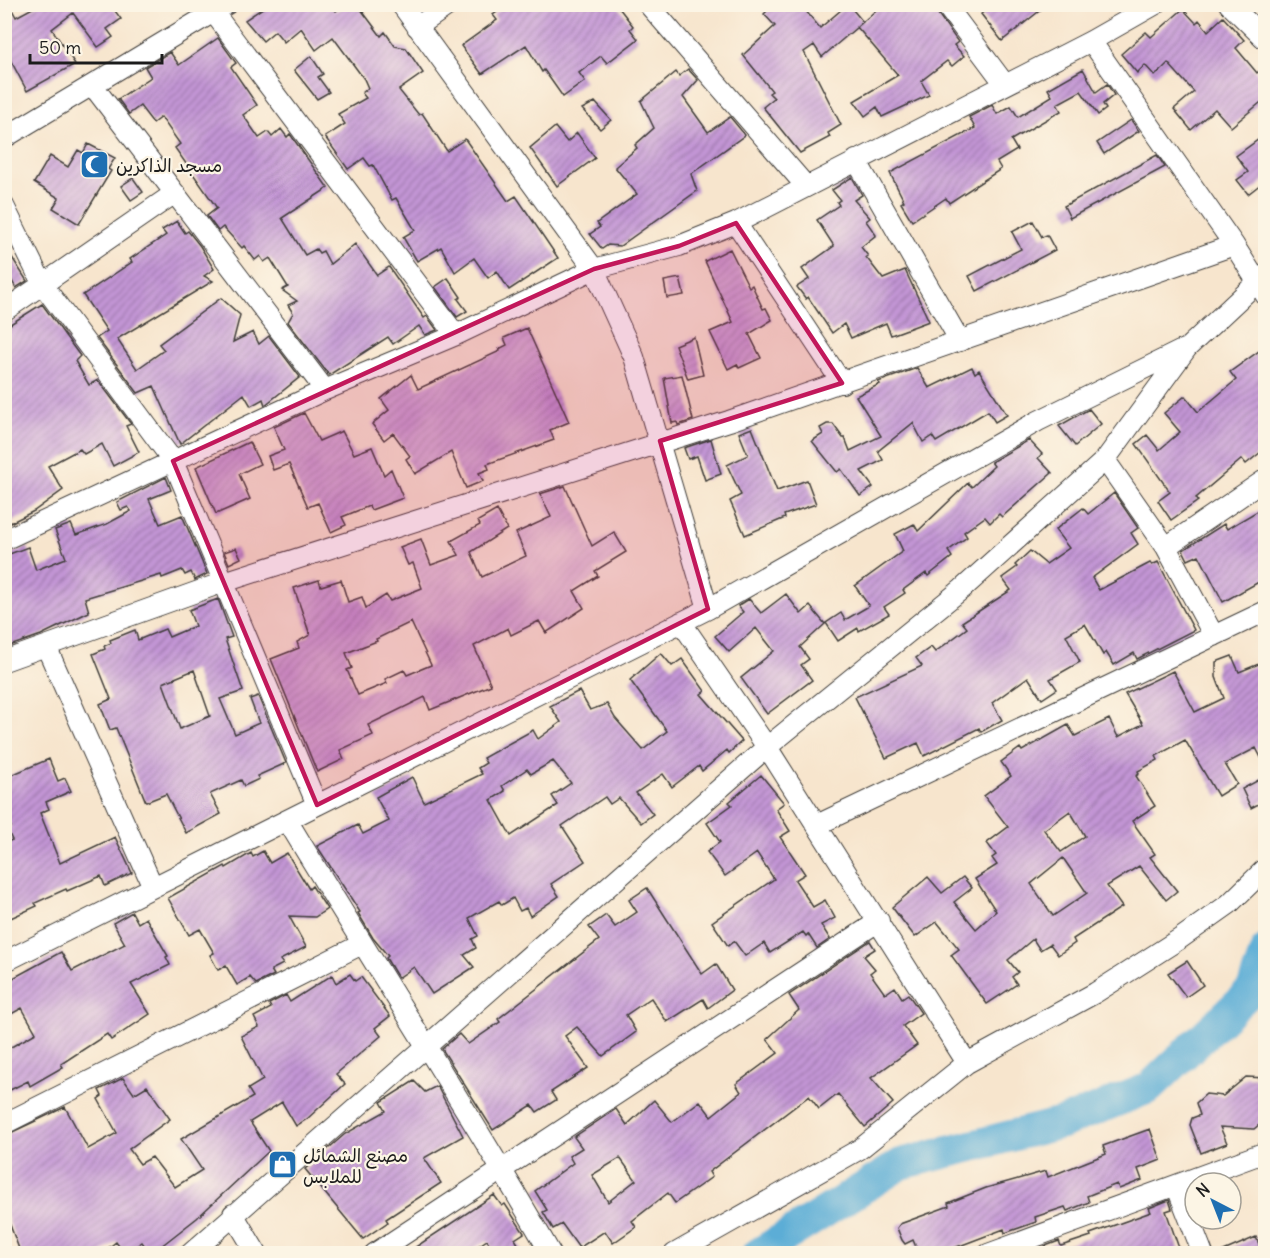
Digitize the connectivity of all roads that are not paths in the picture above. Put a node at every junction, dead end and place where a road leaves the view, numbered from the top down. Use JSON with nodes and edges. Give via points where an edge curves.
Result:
{"nodes":[{"id":1,"x":401,"y":4,"type":"edge"},
{"id":2,"x":450,"y":4,"type":"edge"},
{"id":3,"x":648,"y":4,"type":"edge"},
{"id":4,"x":945,"y":4,"type":"edge"},
{"id":5,"x":1229,"y":4,"type":"edge"},
{"id":6,"x":1154,"y":5,"type":"edge"},
{"id":7,"x":221,"y":9,"type":"edge"},
{"id":8,"x":417,"y":27,"type":"junction"},
{"id":9,"x":1266,"y":40,"type":"edge"},
{"id":10,"x":1091,"y":41,"type":"junction"},
{"id":11,"x":1004,"y":83,"type":"junction"},
{"id":12,"x":93,"y":86,"type":"junction"},
{"id":13,"x":4,"y":138,"type":"edge"},
{"id":14,"x":856,"y":160,"type":"junction"},
{"id":15,"x":805,"y":185,"type":"junction"},
{"id":16,"x":175,"y":193,"type":"junction"},
{"id":17,"x":4,"y":206,"type":"edge"},
{"id":18,"x":736,"y":223,"type":"junction"},
{"id":19,"x":1234,"y":245,"type":"junction"},
{"id":20,"x":594,"y":268,"type":"junction"},
{"id":21,"x":1263,"y":284,"type":"edge"},
{"id":22,"x":44,"y":285,"type":"junction"},
{"id":23,"x":4,"y":311,"type":"edge"},
{"id":24,"x":456,"y":334,"type":"junction"},
{"id":25,"x":960,"y":341,"type":"junction"},
{"id":26,"x":1187,"y":348,"type":"junction"},
{"id":27,"x":842,"y":383,"type":"junction"},
{"id":28,"x":325,"y":390,"type":"junction"},
{"id":29,"x":660,"y":441,"type":"junction"},
{"id":30,"x":173,"y":460,"type":"junction"},
{"id":31,"x":1105,"y":460,"type":"junction"},
{"id":32,"x":1266,"y":478,"type":"edge"},
{"id":33,"x":4,"y":540,"type":"edge"},
{"id":34,"x":1166,"y":547,"type":"junction"},
{"id":35,"x":224,"y":582,"type":"junction"},
{"id":36,"x":708,"y":609,"type":"junction"},
{"id":37,"x":1266,"y":611,"type":"edge"},
{"id":38,"x":681,"y":622,"type":"junction"},
{"id":39,"x":1214,"y":636,"type":"junction"},
{"id":40,"x":46,"y":646,"type":"junction"},
{"id":41,"x":4,"y":662,"type":"edge"},
{"id":42,"x":767,"y":747,"type":"junction"},
{"id":43,"x":317,"y":805,"type":"junction"},
{"id":44,"x":287,"y":820,"type":"junction"},
{"id":45,"x":817,"y":825,"type":"junction"},
{"id":46,"x":1265,"y":867,"type":"edge"},
{"id":47,"x":153,"y":887,"type":"junction"},
{"id":48,"x":879,"y":921,"type":"junction"},
{"id":49,"x":362,"y":944,"type":"junction"},
{"id":50,"x":4,"y":962,"type":"edge"},
{"id":51,"x":424,"y":1046,"type":"junction"},
{"id":52,"x":967,"y":1063,"type":"junction"},
{"id":53,"x":4,"y":1124,"type":"edge"},
{"id":54,"x":1266,"y":1152,"type":"edge"},
{"id":55,"x":503,"y":1169,"type":"junction"},
{"id":56,"x":1176,"y":1185,"type":"junction"},
{"id":57,"x":233,"y":1214,"type":"junction"},
{"id":58,"x":190,"y":1254,"type":"edge"},
{"id":59,"x":257,"y":1254,"type":"edge"},
{"id":60,"x":374,"y":1254,"type":"edge"},
{"id":61,"x":551,"y":1254,"type":"edge"},
{"id":62,"x":674,"y":1254,"type":"edge"},
{"id":63,"x":988,"y":1254,"type":"edge"},
{"id":64,"x":1203,"y":1254,"type":"edge"}],
"edges":[{"from":1,"to":8,"type":"street"},
{"from":2,"to":8,"type":"street"},
{"from":3,"to":15,"type":"street"},
{"from":4,"to":11,"type":"street"},
{"from":5,"to":9,"type":"street"},
{"from":6,"to":10,"type":"street"},
{"from":7,"to":12,"type":"street"},
{"from":7,"to":24,"type":"street"},
{"from":8,"to":20,"type":"street"},
{"from":10,"to":11,"type":"street"},
{"from":10,"to":19,"type":"street"},
{"from":11,"to":14,"type":"street"},
{"from":12,"to":13,"type":"street"},
{"from":12,"to":16,"type":"street"},
{"from":14,"to":15,"type":"street"},
{"from":14,"to":25,"type":"street"},
{"from":15,"to":18,"type":"street"},
{"from":16,"to":22,"type":"street"},
{"from":16,"to":28,"type":"street"},
{"from":17,"to":22,"type":"street"},
{"from":18,"to":20,"type":"street","via":[[679,246]]},
{"from":18,"to":27,"type":"street"},
{"from":19,"to":21,"type":"street"},
{"from":19,"to":25,"type":"street"},
{"from":20,"to":24,"type":"street"},
{"from":20,"to":29,"type":"street","via":[[634,357]]},
{"from":21,"to":26,"type":"street"},
{"from":22,"to":23,"type":"street"},
{"from":22,"to":30,"type":"street"},
{"from":24,"to":28,"type":"street"},
{"from":25,"to":27,"type":"street"},
{"from":26,"to":31,"type":"street"},
{"from":26,"to":36,"type":"street","via":[[1038,421]]},
{"from":27,"to":29,"type":"street"},
{"from":28,"to":30,"type":"street"},
{"from":29,"to":35,"type":"street"},
{"from":29,"to":36,"type":"street"},
{"from":30,"to":33,"type":"street"},
{"from":30,"to":35,"type":"street"},
{"from":31,"to":34,"type":"street"},
{"from":31,"to":42,"type":"street","via":[[962,589]]},
{"from":32,"to":34,"type":"street"},
{"from":34,"to":39,"type":"street"},
{"from":35,"to":40,"type":"street"},
{"from":35,"to":43,"type":"street"},
{"from":36,"to":38,"type":"street"},
{"from":37,"to":39,"type":"street"},
{"from":38,"to":42,"type":"street"},
{"from":38,"to":43,"type":"street"},
{"from":39,"to":45,"type":"street"},
{"from":40,"to":41,"type":"street"},
{"from":40,"to":47,"type":"street"},
{"from":42,"to":45,"type":"street"},
{"from":42,"to":51,"type":"street"},
{"from":43,"to":44,"type":"street"},
{"from":44,"to":47,"type":"street"},
{"from":44,"to":49,"type":"street"},
{"from":45,"to":48,"type":"street"},
{"from":46,"to":52,"type":"street","via":[[1229,904],[1181,938],[1095,993]]},
{"from":47,"to":50,"type":"street"},
{"from":48,"to":52,"type":"street"},
{"from":48,"to":55,"type":"street"},
{"from":49,"to":51,"type":"street"},
{"from":49,"to":53,"type":"street"},
{"from":51,"to":55,"type":"street"},
{"from":51,"to":57,"type":"street"},
{"from":52,"to":62,"type":"street","via":[[860,1149]]},
{"from":54,"to":56,"type":"street"},
{"from":55,"to":60,"type":"street"},
{"from":55,"to":61,"type":"street"},
{"from":56,"to":63,"type":"street"},
{"from":56,"to":64,"type":"street"},
{"from":57,"to":58,"type":"street"},
{"from":57,"to":59,"type":"street"}]}
